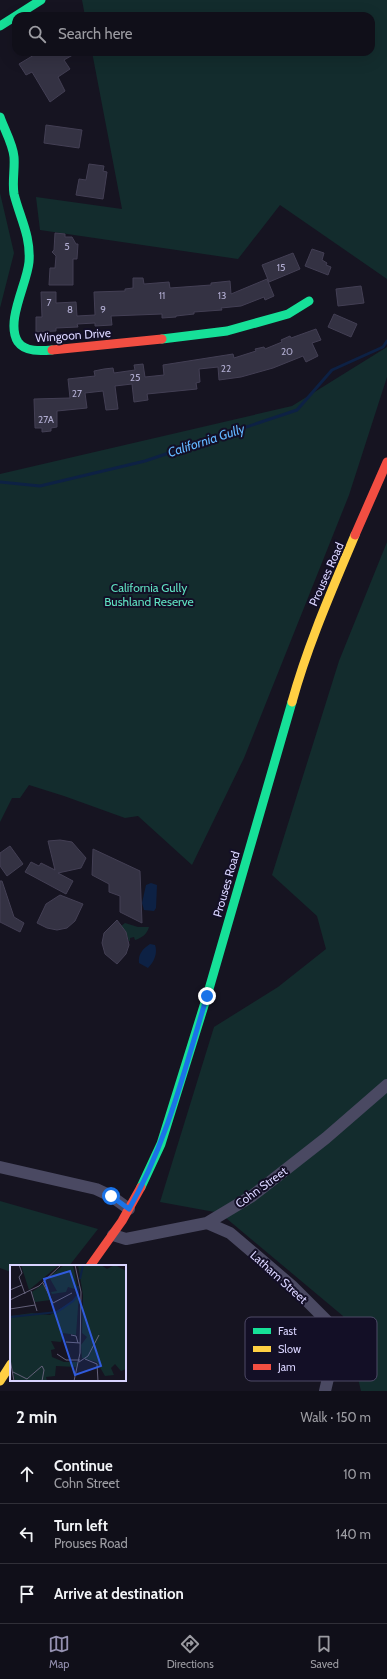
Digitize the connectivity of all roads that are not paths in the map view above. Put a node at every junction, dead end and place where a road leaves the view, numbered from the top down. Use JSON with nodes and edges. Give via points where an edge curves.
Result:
{"nodes":[{"id":1,"x":41,"y":0,"type":"edge"},
{"id":2,"x":22,"y":12,"type":"edge"},
{"id":3,"x":12,"y":18,"type":"edge"},
{"id":4,"x":0,"y":26,"type":"edge"},
{"id":5,"x":0,"y":117,"type":"edge"},
{"id":6,"x":310,"y":301,"type":"dead end"},
{"id":7,"x":387,"y":462,"type":"edge"},
{"id":8,"x":387,"y":1085,"type":"edge"},
{"id":9,"x":0,"y":1167,"type":"edge"},
{"id":10,"x":129,"y":1209,"type":"junction"},
{"id":11,"x":207,"y":1223,"type":"junction"},
{"id":12,"x":112,"y":1235,"type":"junction"},
{"id":13,"x":91,"y":1265,"type":"edge"},
{"id":14,"x":323,"y":1317,"type":"edge"},
{"id":15,"x":10,"y":1365,"type":"edge"},
{"id":16,"x":0,"y":1380,"type":"edge"},
{"id":17,"x":327,"y":1381,"type":"edge"},
{"id":18,"x":325,"y":1391,"type":"edge"}],
"edges":[{"from":1,"to":2,"type":"street"},
{"from":3,"to":4,"type":"street"},
{"from":5,"to":6,"type":"street","name":"Wingoon Drive","via":[[14,156],[14,193],[29,244],[28,263],[14,328],[18,342],[26,349],[44,351],[227,331],[288,314]]},
{"from":7,"to":10,"type":"street","name":"Prouses Road","via":[[303,662],[170,1117],[150,1169]]},
{"from":8,"to":11,"type":"street","name":"Cohn Street","via":[[326,1138],[252,1196]]},
{"from":9,"to":10,"type":"street","via":[[96,1189]]},
{"from":10,"to":12,"type":"street","name":"Prouses Road"},
{"from":11,"to":12,"type":"street","name":"Cohn Street","via":[[126,1239]]},
{"from":11,"to":14,"type":"street","name":"Latham Street","via":[[230,1233],[292,1286]]},
{"from":12,"to":13,"type":"street","name":"Prouses Road"},
{"from":15,"to":16,"type":"street"},
{"from":17,"to":18,"type":"street","name":"Latham Street"}]}
